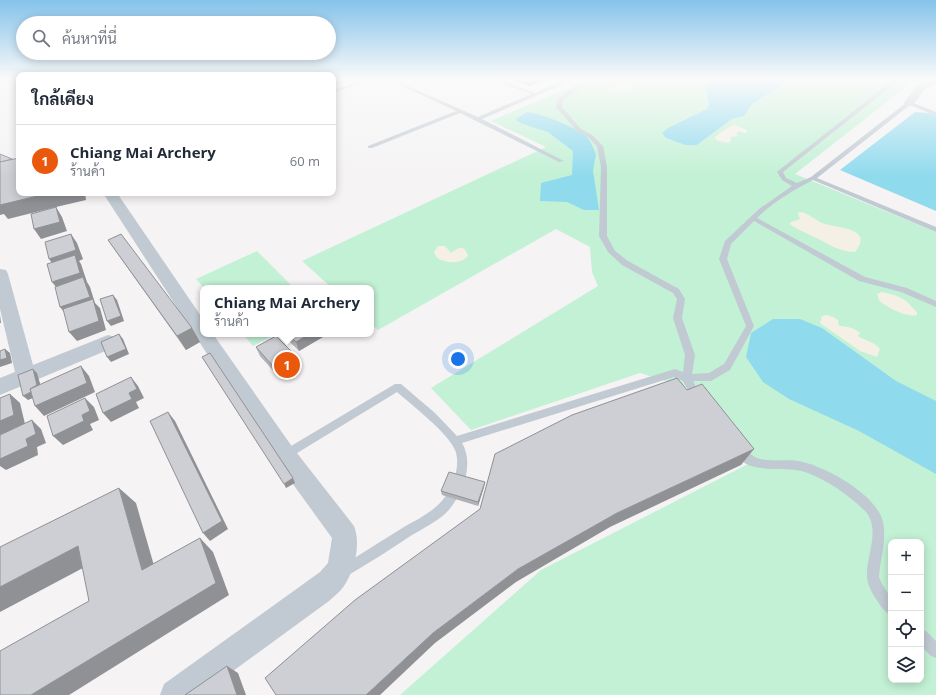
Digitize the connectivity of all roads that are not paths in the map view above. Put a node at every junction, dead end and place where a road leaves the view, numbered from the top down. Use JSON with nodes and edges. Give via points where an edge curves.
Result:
{"nodes":[{"id":1,"x":459,"y":111,"type":"edge"},
{"id":2,"x":460,"y":111,"type":"edge"},
{"id":3,"x":496,"y":111,"type":"edge"},
{"id":4,"x":563,"y":111,"type":"edge"},
{"id":5,"x":856,"y":111,"type":"edge"},
{"id":6,"x":898,"y":111,"type":"edge"},
{"id":7,"x":478,"y":120,"type":"junction"},
{"id":8,"x":370,"y":147,"type":"dead end"},
{"id":9,"x":561,"y":161,"type":"dead end"},
{"id":10,"x":813,"y":178,"type":"junction"},
{"id":11,"x":797,"y":186,"type":"junction"},
{"id":12,"x":112,"y":196,"type":"edge"},
{"id":13,"x":753,"y":218,"type":"junction"},
{"id":14,"x":936,"y":230,"type":"edge"},
{"id":15,"x":0,"y":274,"type":"edge"},
{"id":16,"x":936,"y":304,"type":"edge"},
{"id":17,"x":200,"y":329,"type":"edge"},
{"id":18,"x":205,"y":337,"type":"edge"},
{"id":19,"x":108,"y":342,"type":"edge"},
{"id":20,"x":26,"y":376,"type":"junction"},
{"id":21,"x":686,"y":378,"type":"junction"},
{"id":22,"x":0,"y":387,"type":"edge"},
{"id":23,"x":703,"y":406,"type":"edge"},
{"id":24,"x":454,"y":441,"type":"junction"},
{"id":25,"x":730,"y":441,"type":"edge"},
{"id":26,"x":285,"y":456,"type":"junction"},
{"id":27,"x":335,"y":577,"type":"junction"},
{"id":28,"x":888,"y":605,"type":"edge"},
{"id":29,"x":924,"y":639,"type":"edge"},
{"id":30,"x":936,"y":651,"type":"edge"},
{"id":31,"x":175,"y":695,"type":"edge"}],
"edges":[{"from":1,"to":8,"type":"lane"},
{"from":2,"to":7,"type":"lane"},
{"from":3,"to":7,"type":"lane"},
{"from":4,"to":21,"type":"lane","via":[[579,130],[600,146],[604,167],[603,236],[612,252],[625,263],[676,291],[681,299],[678,323],[690,348],[691,363]]},
{"from":5,"to":11,"type":"lane","via":[[780,172],[784,179]]},
{"from":6,"to":10,"type":"lane"},
{"from":7,"to":9,"type":"lane"},
{"from":10,"to":11,"type":"lane"},
{"from":10,"to":14,"type":"lane"},
{"from":11,"to":13,"type":"lane"},
{"from":12,"to":17,"type":"street"},
{"from":13,"to":16,"type":"lane","via":[[862,279],[904,290]]},
{"from":13,"to":21,"type":"lane","via":[[728,243],[723,259],[750,326],[727,367],[711,377]]},
{"from":15,"to":20,"type":"street"},
{"from":18,"to":26,"type":"street"},
{"from":19,"to":20,"type":"street"},
{"from":20,"to":22,"type":"street"},
{"from":21,"to":23,"type":"lane","via":[[693,394]]},
{"from":21,"to":24,"type":"lane","via":[[675,373]]},
{"from":24,"to":26,"type":"lane","via":[[398,387]]},
{"from":24,"to":27,"type":"lane","via":[[460,449],[461,471],[446,506]]},
{"from":25,"to":28,"type":"lane","via":[[744,458],[759,464],[802,466],[820,472],[873,510],[879,528],[873,578]]},
{"from":26,"to":27,"type":"street","via":[[345,535],[342,561]]},
{"from":27,"to":31,"type":"street"},
{"from":29,"to":30,"type":"lane"}]}
